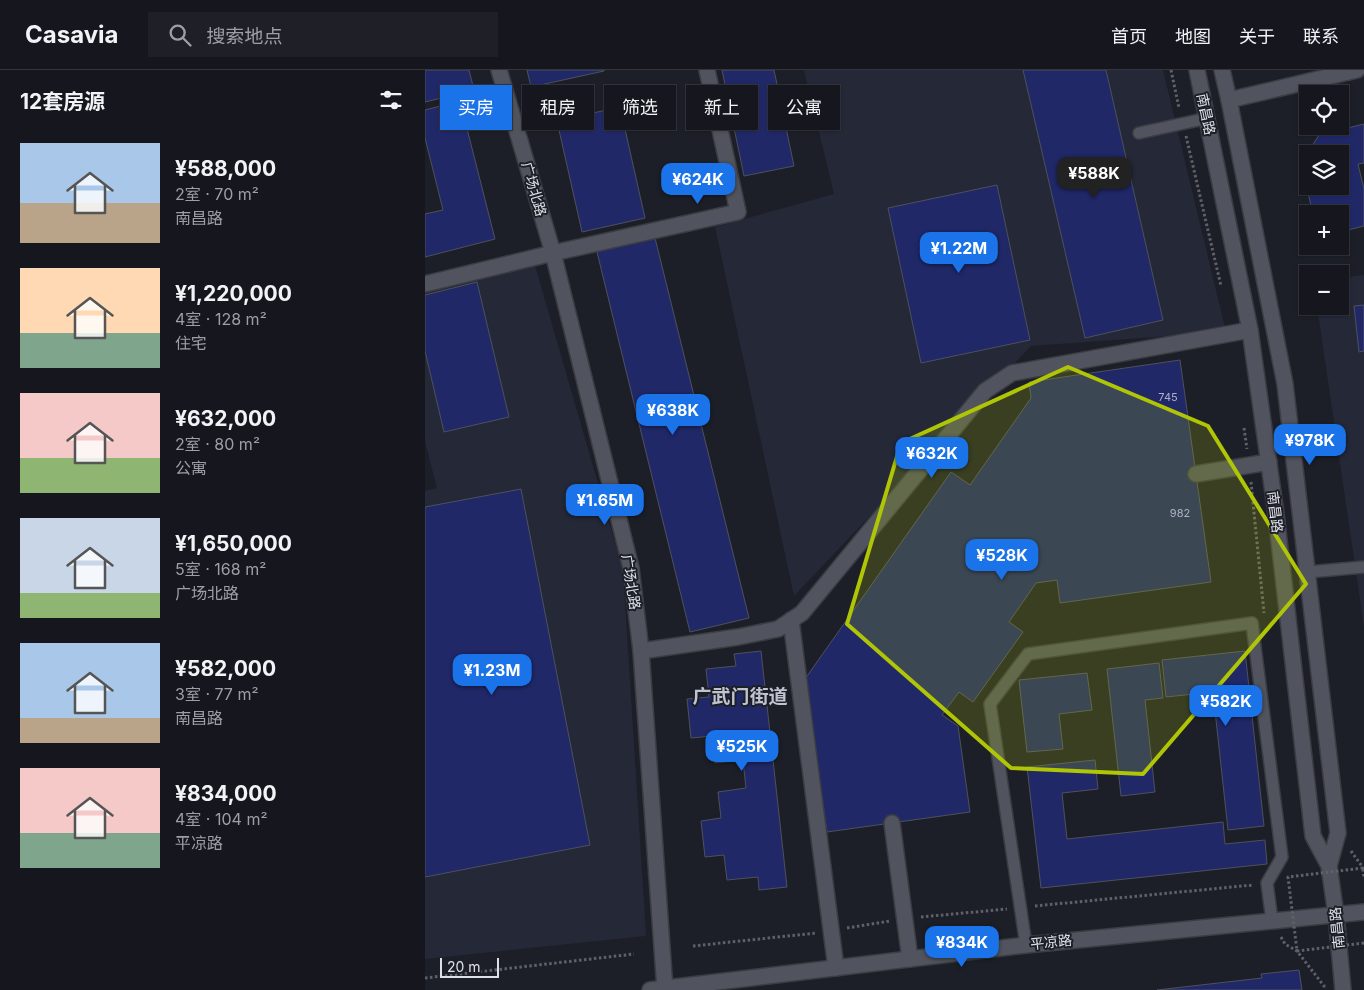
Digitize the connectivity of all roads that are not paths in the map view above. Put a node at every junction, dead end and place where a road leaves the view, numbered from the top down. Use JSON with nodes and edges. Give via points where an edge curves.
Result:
{"nodes":[{"id":1,"x":499,"y":70,"type":"edge"},
{"id":2,"x":707,"y":70,"type":"edge"},
{"id":3,"x":1197,"y":70,"type":"edge"},
{"id":4,"x":1222,"y":70,"type":"edge"},
{"id":5,"x":1357,"y":70,"type":"edge"},
{"id":6,"x":1229,"y":100,"type":"junction"},
{"id":7,"x":1208,"y":118,"type":"junction"},
{"id":8,"x":1139,"y":133,"type":"dead end"},
{"id":9,"x":553,"y":253,"type":"junction"},
{"id":10,"x":425,"y":284,"type":"edge"},
{"id":11,"x":1250,"y":330,"type":"junction"},
{"id":12,"x":1269,"y":462,"type":"junction"},
{"id":13,"x":1195,"y":474,"type":"dead end"},
{"id":14,"x":1364,"y":567,"type":"edge"},
{"id":15,"x":1307,"y":572,"type":"junction"},
{"id":16,"x":791,"y":620,"type":"junction"},
{"id":17,"x":641,"y":651,"type":"junction"},
{"id":18,"x":891,"y":823,"type":"dead end"},
{"id":19,"x":1329,"y":866,"type":"junction"},
{"id":20,"x":1364,"y":912,"type":"edge"},
{"id":21,"x":1336,"y":915,"type":"junction"},
{"id":22,"x":1272,"y":921,"type":"junction"},
{"id":23,"x":1026,"y":945,"type":"junction"},
{"id":24,"x":910,"y":959,"type":"junction"},
{"id":25,"x":836,"y":968,"type":"junction"},
{"id":26,"x":1343,"y":987,"type":"edge"},
{"id":27,"x":660,"y":990,"type":"edge"}],
"edges":[{"from":1,"to":9,"type":"street","name":"广场北路"},
{"from":2,"to":9,"type":"street","via":[[738,212]]},
{"from":3,"to":7,"type":"street","name":"南昌路"},
{"from":4,"to":6,"type":"street","name":"南昌路"},
{"from":5,"to":6,"type":"street"},
{"from":6,"to":15,"type":"street","name":"南昌路","via":[[1285,384]]},
{"from":7,"to":8,"type":"lane"},
{"from":7,"to":11,"type":"street","name":"南昌路"},
{"from":9,"to":10,"type":"street"},
{"from":9,"to":17,"type":"street","name":"广场北路","via":[[631,568]]},
{"from":11,"to":12,"type":"street","name":"南昌路"},
{"from":11,"to":16,"type":"street","via":[[1012,373],[985,391],[802,613]]},
{"from":12,"to":13,"type":"street"},
{"from":12,"to":19,"type":"street","name":"南昌路","via":[[1313,836]]},
{"from":14,"to":15,"type":"lane"},
{"from":15,"to":19,"type":"street","name":"南昌路","via":[[1337,833]]},
{"from":16,"to":17,"type":"street","via":[[778,629],[738,638]]},
{"from":16,"to":25,"type":"street"},
{"from":17,"to":27,"type":"street","name":"广场北路"},
{"from":18,"to":24,"type":"street"},
{"from":19,"to":21,"type":"street","name":"南昌路"},
{"from":20,"to":21,"type":"street","name":"平凉路"},
{"from":21,"to":22,"type":"street","name":"平凉路"},
{"from":21,"to":26,"type":"street","name":"南昌路"},
{"from":22,"to":23,"type":"street","name":"平凉路"},
{"from":22,"to":23,"type":"lane","via":[[1267,883],[1282,857],[1252,623],[1028,654],[990,704]]},
{"from":23,"to":24,"type":"street","name":"平凉路"},
{"from":24,"to":25,"type":"street","name":"平凉路"},
{"from":25,"to":27,"type":"street","name":"平凉路"}]}
